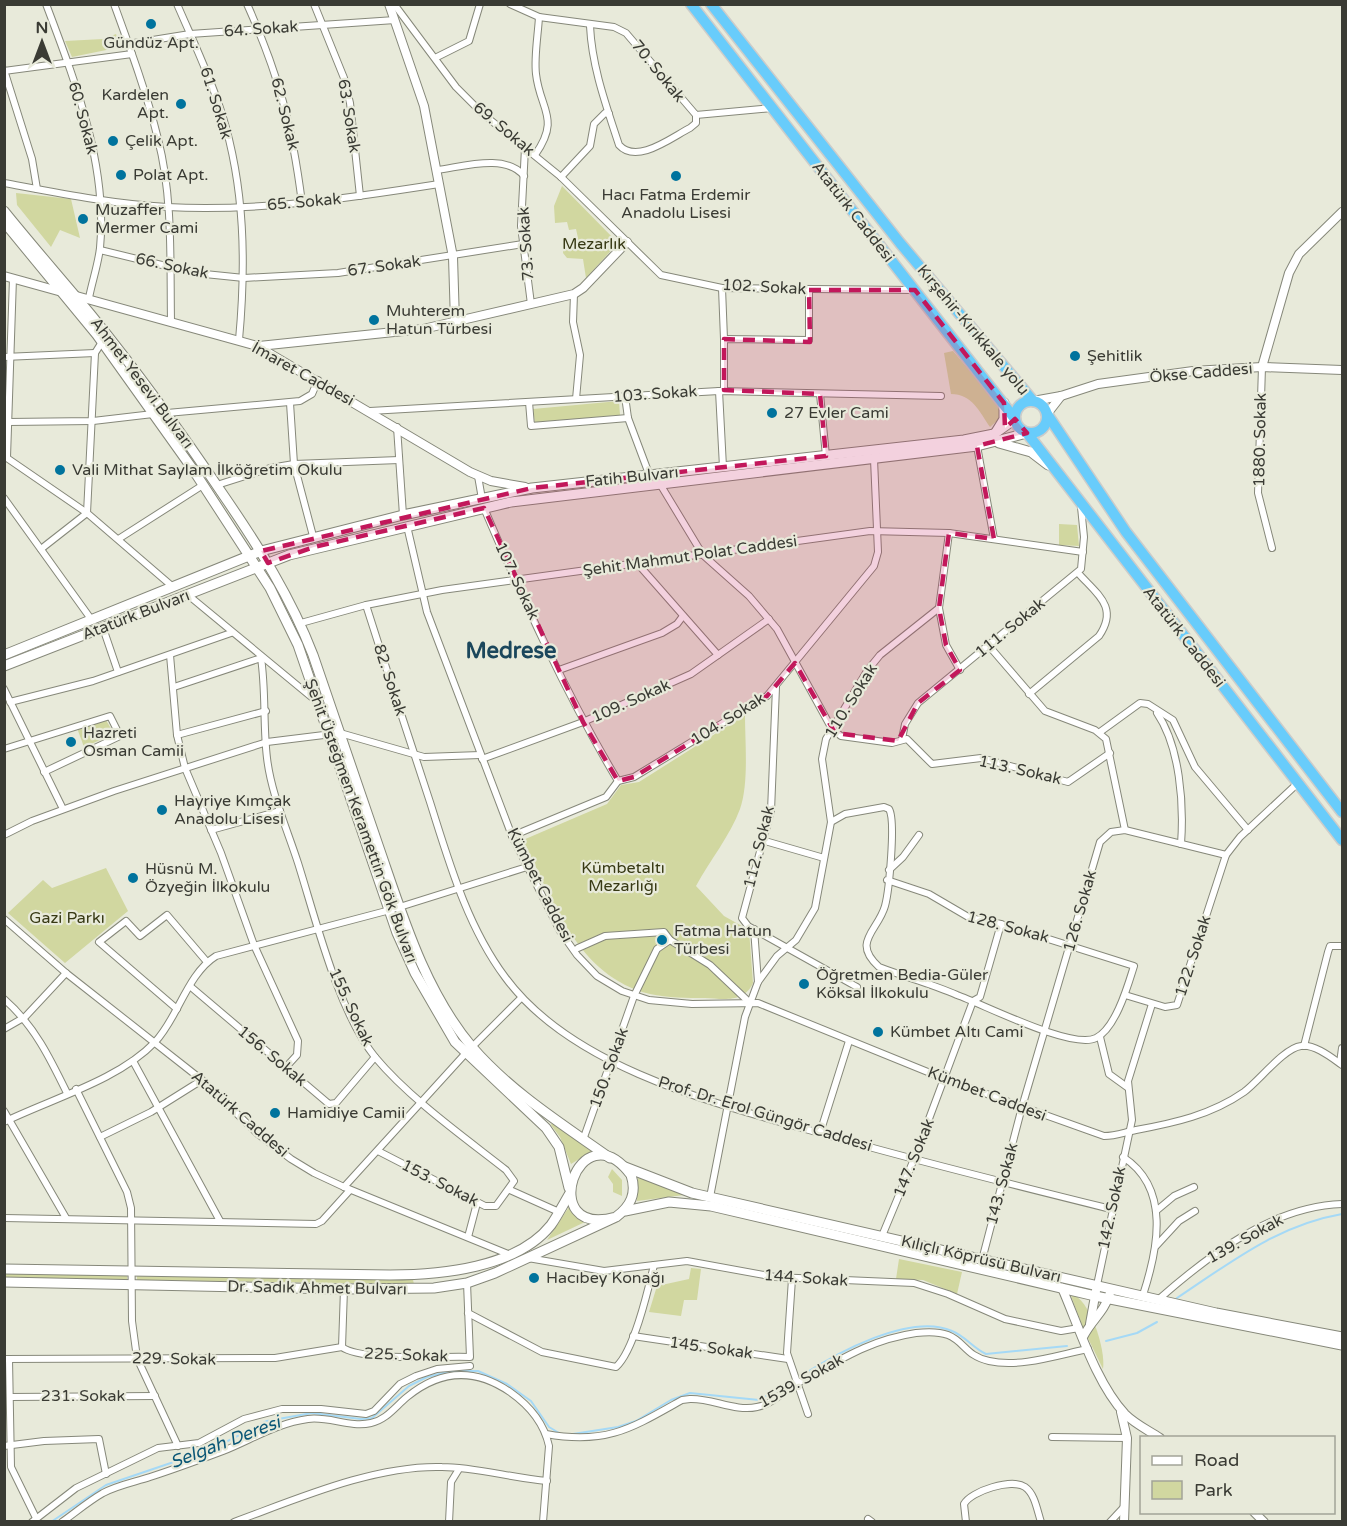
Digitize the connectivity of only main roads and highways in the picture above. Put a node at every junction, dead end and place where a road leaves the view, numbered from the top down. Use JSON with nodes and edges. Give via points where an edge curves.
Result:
{"nodes":[{"id":1,"x":692,"y":4,"type":"edge"},
{"id":2,"x":711,"y":4,"type":"edge"},
{"id":3,"x":4,"y":211,"type":"edge"},
{"id":4,"x":4,"y":222,"type":"edge"},
{"id":5,"x":1033,"y":401,"type":"junction"},
{"id":6,"x":1004,"y":404,"type":"junction"},
{"id":7,"x":1047,"y":414,"type":"junction"},
{"id":8,"x":1015,"y":419,"type":"junction"},
{"id":9,"x":1027,"y":433,"type":"junction"},
{"id":10,"x":995,"y":438,"type":"junction"},
{"id":11,"x":1058,"y":473,"type":"junction"},
{"id":12,"x":483,"y":503,"type":"junction"},
{"id":13,"x":261,"y":551,"type":"junction"},
{"id":14,"x":250,"y":556,"type":"junction"},
{"id":15,"x":268,"y":563,"type":"junction"},
{"id":16,"x":258,"y":568,"type":"junction"},
{"id":17,"x":4,"y":655,"type":"edge"},
{"id":18,"x":4,"y":666,"type":"edge"},
{"id":19,"x":1342,"y":812,"type":"edge"},
{"id":20,"x":1342,"y":840,"type":"edge"},
{"id":21,"x":394,"y":908,"type":"junction"},
{"id":22,"x":469,"y":1051,"type":"junction"},
{"id":23,"x":610,"y":1158,"type":"junction"},
{"id":24,"x":624,"y":1167,"type":"junction"},
{"id":25,"x":570,"y":1190,"type":"junction"},
{"id":26,"x":625,"y":1211,"type":"junction"},
{"id":27,"x":616,"y":1217,"type":"junction"},
{"id":28,"x":4,"y":1269,"type":"edge"},
{"id":29,"x":4,"y":1282,"type":"edge"},
{"id":30,"x":1342,"y":1337,"type":"edge"},
{"id":31,"x":1342,"y":1345,"type":"edge"}],
"edges":[{"from":1,"to":6,"type":"highway","name":"Atatürk Caddesi"},
{"from":2,"to":5,"type":"highway","name":"Kırşehir-Kırıkkale yolu","via":[[900,243]]},
{"from":3,"to":13,"type":"main road","name":"Ahmet Yesevi Bulvarı","via":[[167,413]]},
{"from":4,"to":14,"type":"main road","name":"Ahmet Yesevi Bulvarı","via":[[102,342]]},
{"from":5,"to":7,"type":"highway","via":[[1042,405]]},
{"from":5,"to":8,"type":"highway","via":[[1019,406]]},
{"from":6,"to":8,"type":"highway","name":"Atatürk Caddesi"},
{"from":6,"to":10,"type":"main road","via":[[1004,419]]},
{"from":7,"to":9,"type":"highway","via":[[1042,429]]},
{"from":7,"to":19,"type":"highway","via":[[1126,532]]},
{"from":8,"to":9,"type":"highway"},
{"from":8,"to":10,"type":"main road","name":"Fatih Bulvarı"},
{"from":9,"to":10,"type":"main road","name":"Fatih Bulvarı"},
{"from":9,"to":11,"type":"highway","name":"Atatürk Caddesi"},
{"from":10,"to":11,"type":"main road","via":[[1031,452]]},
{"from":10,"to":12,"type":"main road","name":"Fatih Bulvarı","via":[[532,488]]},
{"from":10,"to":12,"type":"main road","name":"Fatih Bulvarı","via":[[977,446]]},
{"from":11,"to":20,"type":"highway","name":"Atatürk Caddesi"},
{"from":12,"to":13,"type":"main road","name":"Fatih Bulvarı","via":[[404,515]]},
{"from":12,"to":15,"type":"main road","name":"Fatih Bulvarı","via":[[407,526],[314,547]]},
{"from":13,"to":14,"type":"main road","name":"Fatih Bulvarı"},
{"from":13,"to":15,"type":"main road","name":"Ahmet Yesevi Bulvarı"},
{"from":14,"to":16,"type":"main road","name":"Şehit Üsteğmen Keramettin Gök Bulvarı"},
{"from":14,"to":17,"type":"main road","name":"Atatürk Bulvarı"},
{"from":15,"to":16,"type":"main road","name":"Atatürk Bulvarı"},
{"from":15,"to":21,"type":"main road","name":"Şehit Üsteğmen Keramettin Gök Bulvarı","via":[[301,623]]},
{"from":16,"to":18,"type":"main road","name":"Atatürk Bulvarı"},
{"from":16,"to":21,"type":"main road","name":"Şehit Üsteğmen Keramettin Gök Bulvarı","via":[[286,616]]},
{"from":21,"to":22,"type":"main road","name":"Şehit Üsteğmen Keramettin Gök Bulvarı"},
{"from":22,"to":23,"type":"main road","name":"Şehit Üsteğmen Keramettin Gök Bulvarı"},
{"from":22,"to":25,"type":"main road","name":"Şehit Üsteğmen Keramettin Gök Bulvarı","via":[[546,1128],[559,1147]]},
{"from":23,"to":24,"type":"main road"},
{"from":23,"to":25,"type":"main road","via":[[594,1157],[581,1164],[572,1176]]},
{"from":24,"to":26,"type":"main road","via":[[631,1175],[634,1190]]},
{"from":24,"to":30,"type":"main road","name":"Kılıçlı Köprüsü Bulvarı","via":[[710,1197]]},
{"from":25,"to":27,"type":"main road","via":[[573,1204],[584,1215],[597,1220]]},
{"from":25,"to":28,"type":"main road","name":"Dr. Sadık Ahmet Bulvarı","via":[[550,1225],[536,1239],[472,1268],[426,1275]]},
{"from":26,"to":27,"type":"main road"},
{"from":26,"to":31,"type":"main road","name":"Kılıçlı Köprüsü Bulvarı","via":[[669,1202],[694,1203],[1108,1299]]},
{"from":27,"to":29,"type":"main road","name":"Dr. Sadık Ahmet Bulvarı","via":[[467,1283],[428,1288]]}]}
